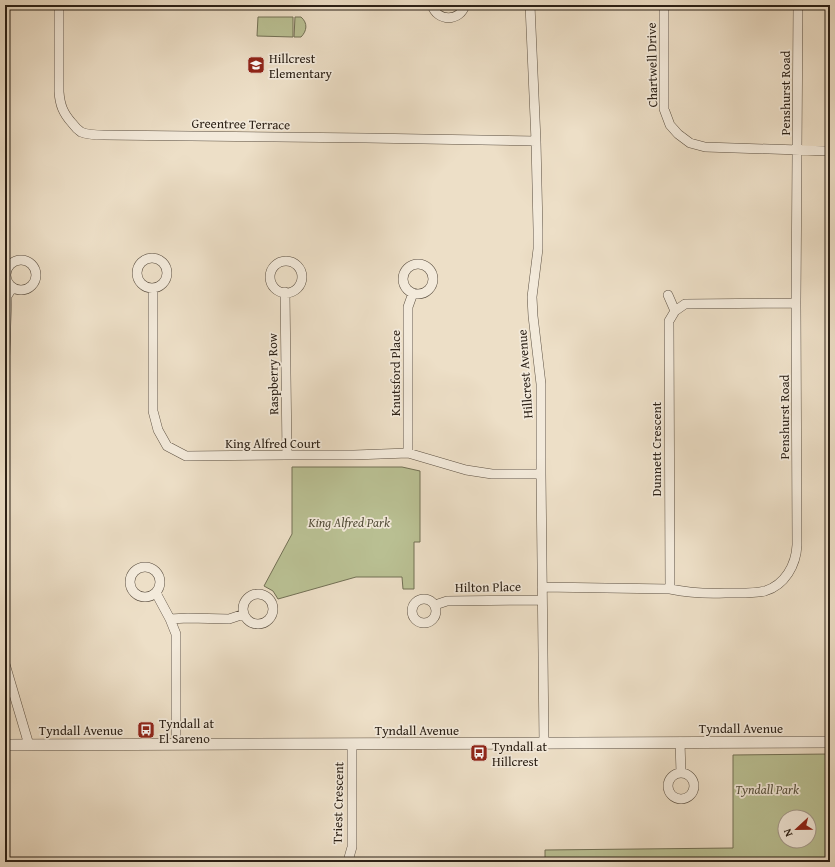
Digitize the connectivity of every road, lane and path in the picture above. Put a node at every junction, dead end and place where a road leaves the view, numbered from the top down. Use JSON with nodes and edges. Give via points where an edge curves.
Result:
{"nodes":[{"id":1,"x":58,"y":5,"type":"edge"},
{"id":2,"x":432,"y":5,"type":"edge"},
{"id":3,"x":465,"y":5,"type":"edge"},
{"id":4,"x":530,"y":5,"type":"edge"},
{"id":5,"x":664,"y":5,"type":"edge"},
{"id":6,"x":798,"y":5,"type":"edge"},
{"id":7,"x":536,"y":141,"type":"junction"},
{"id":8,"x":798,"y":150,"type":"junction"},
{"id":9,"x":830,"y":151,"type":"edge"},
{"id":10,"x":12,"y":288,"type":"dead end"},
{"id":11,"x":153,"y":288,"type":"dead end"},
{"id":12,"x":285,"y":292,"type":"dead end"},
{"id":13,"x":413,"y":293,"type":"dead end"},
{"id":14,"x":668,"y":295,"type":"dead end"},
{"id":15,"x":796,"y":303,"type":"junction"},
{"id":16,"x":675,"y":311,"type":"junction"},
{"id":17,"x":5,"y":356,"type":"edge"},
{"id":18,"x":408,"y":453,"type":"junction"},
{"id":19,"x":287,"y":455,"type":"junction"},
{"id":20,"x":541,"y":474,"type":"junction"},
{"id":21,"x":542,"y":587,"type":"junction"},
{"id":22,"x":670,"y":588,"type":"junction"},
{"id":23,"x":156,"y":593,"type":"dead end"},
{"id":24,"x":542,"y":600,"type":"junction"},
{"id":25,"x":435,"y":605,"type":"dead end"},
{"id":26,"x":244,"y":614,"type":"dead end"},
{"id":27,"x":170,"y":619,"type":"junction"},
{"id":28,"x":5,"y":664,"type":"edge"},
{"id":29,"x":680,"y":742,"type":"junction"},
{"id":30,"x":830,"y":742,"type":"edge"},
{"id":31,"x":544,"y":743,"type":"junction"},
{"id":32,"x":176,"y":744,"type":"junction"},
{"id":33,"x":352,"y":744,"type":"junction"},
{"id":34,"x":5,"y":745,"type":"edge"},
{"id":35,"x":29,"y":745,"type":"junction"},
{"id":36,"x":681,"y":773,"type":"dead end"},
{"id":37,"x":347,"y":862,"type":"edge"}],
"edges":[{"from":1,"to":7,"type":"street","name":"Greentree Terrace","via":[[60,103],[64,114],[77,129],[86,134]]},
{"from":2,"to":3,"type":"street","via":[[436,13],[446,18],[457,16]]},
{"from":4,"to":7,"type":"street","name":"Hillcrest Avenue"},
{"from":5,"to":8,"type":"street","name":"Chartwell Drive","via":[[664,109],[670,125],[678,134],[690,143],[705,147]]},
{"from":6,"to":8,"type":"street","name":"Penshurst Road"},
{"from":7,"to":20,"type":"street","name":"Hillcrest Avenue","via":[[538,242],[532,297],[541,384]]},
{"from":8,"to":9,"type":"street","name":"Chartwell Drive"},
{"from":8,"to":15,"type":"street","name":"Penshurst Road"},
{"from":10,"to":17,"type":"street","via":[[7,296]]},
{"from":11,"to":19,"type":"street","name":"King Alfred Court","via":[[153,411],[158,430],[167,446],[186,456]]},
{"from":12,"to":19,"type":"street","name":"Raspberry Row"},
{"from":13,"to":18,"type":"street","name":"Knutsford Place","via":[[408,307]]},
{"from":14,"to":16,"type":"street"},
{"from":15,"to":16,"type":"street","via":[[685,304]]},
{"from":15,"to":22,"type":"street","name":"Penshurst Road","via":[[797,546],[792,566],[780,582],[760,592],[698,594]]},
{"from":16,"to":22,"type":"street","name":"Dunnett Crescent","via":[[668,321]]},
{"from":18,"to":19,"type":"street","name":"King Alfred Court"},
{"from":18,"to":20,"type":"street","name":"King Alfred Court","via":[[466,470],[492,474]]},
{"from":20,"to":21,"type":"street","name":"Hillcrest Avenue"},
{"from":21,"to":22,"type":"street","name":"Penshurst Road"},
{"from":21,"to":24,"type":"street","name":"Hillcrest Avenue"},
{"from":23,"to":27,"type":"street"},
{"from":24,"to":25,"type":"street","name":"Hilton Place","via":[[447,601]]},
{"from":24,"to":31,"type":"street","name":"Hillcrest Avenue"},
{"from":26,"to":27,"type":"street","via":[[229,619]]},
{"from":27,"to":32,"type":"street","via":[[176,634]]},
{"from":28,"to":35,"type":"street"},
{"from":29,"to":30,"type":"street","name":"Tyndall Avenue"},
{"from":29,"to":31,"type":"street","name":"Tyndall Avenue"},
{"from":29,"to":36,"type":"street"},
{"from":31,"to":33,"type":"street","name":"Tyndall Avenue"},
{"from":32,"to":33,"type":"street","name":"Tyndall Avenue"},
{"from":32,"to":35,"type":"street","name":"Tyndall Avenue"},
{"from":33,"to":37,"type":"street","name":"Triest Crescent","via":[[352,847]]},
{"from":34,"to":35,"type":"street","name":"Tyndall Avenue"}]}
